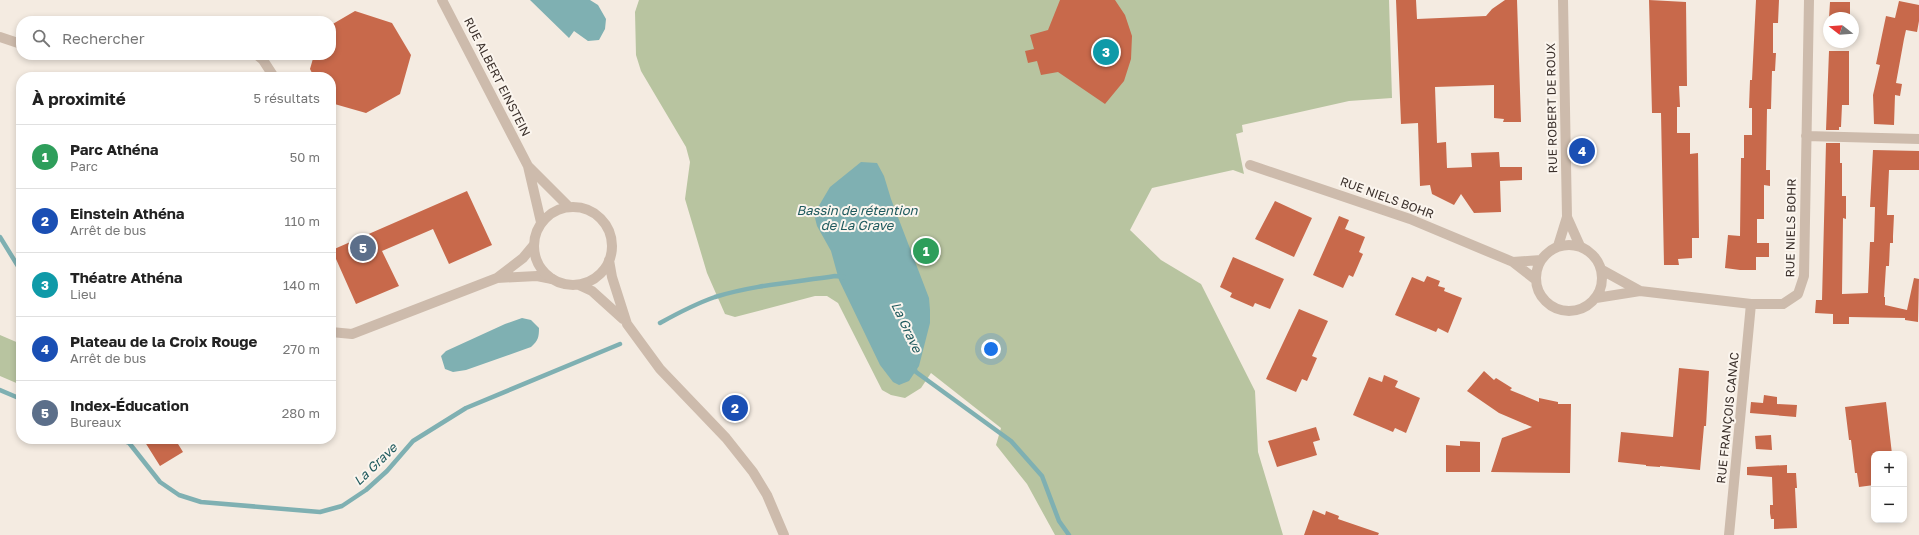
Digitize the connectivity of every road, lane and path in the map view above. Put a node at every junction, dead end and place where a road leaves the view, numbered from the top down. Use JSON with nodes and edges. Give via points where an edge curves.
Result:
{"nodes":[{"id":1,"x":442,"y":0,"type":"edge"},
{"id":2,"x":1563,"y":0,"type":"edge"},
{"id":3,"x":1809,"y":0,"type":"edge"},
{"id":4,"x":0,"y":36,"type":"edge"},
{"id":5,"x":16,"y":42,"type":"edge"},
{"id":6,"x":263,"y":60,"type":"edge"},
{"id":7,"x":271,"y":72,"type":"edge"},
{"id":8,"x":1806,"y":136,"type":"junction"},
{"id":9,"x":1919,"y":139,"type":"edge"},
{"id":10,"x":1250,"y":165,"type":"dead end"},
{"id":11,"x":528,"y":166,"type":"junction"},
{"id":12,"x":568,"y":206,"type":"junction"},
{"id":13,"x":1567,"y":216,"type":"junction"},
{"id":14,"x":541,"y":222,"type":"junction"},
{"id":15,"x":533,"y":246,"type":"junction"},
{"id":16,"x":1558,"y":246,"type":"junction"},
{"id":17,"x":1580,"y":246,"type":"junction"},
{"id":18,"x":609,"y":260,"type":"junction"},
{"id":19,"x":1541,"y":260,"type":"junction"},
{"id":20,"x":1513,"y":262,"type":"junction"},
{"id":21,"x":1602,"y":270,"type":"junction"},
{"id":22,"x":497,"y":278,"type":"junction"},
{"id":23,"x":552,"y":279,"type":"junction"},
{"id":24,"x":1536,"y":280,"type":"junction"},
{"id":25,"x":579,"y":285,"type":"junction"},
{"id":26,"x":1640,"y":292,"type":"junction"},
{"id":27,"x":1596,"y":298,"type":"junction"},
{"id":28,"x":1751,"y":304,"type":"junction"},
{"id":29,"x":624,"y":319,"type":"junction"},
{"id":30,"x":336,"y":332,"type":"edge"},
{"id":31,"x":784,"y":535,"type":"edge"},
{"id":32,"x":1730,"y":535,"type":"edge"}],
"edges":[{"from":1,"to":11,"type":"street","name":"RUE ALBERT EINSTEIN"},
{"from":2,"to":13,"type":"street","name":"RUE ROBERT DE ROUX"},
{"from":3,"to":8,"type":"street","name":"RUE NIELS BOHR"},
{"from":4,"to":5,"type":"street"},
{"from":6,"to":7,"type":"street"},
{"from":8,"to":9,"type":"street"},
{"from":8,"to":28,"type":"street","name":"RUE NIELS BOHR","via":[[1802,286],[1798,294],[1783,304]]},
{"from":10,"to":20,"type":"street","name":"RUE NIELS BOHR","via":[[1410,219]]},
{"from":11,"to":12,"type":"street","name":"RUE ALBERT EINSTEIN"},
{"from":11,"to":14,"type":"street","name":"RUE ALBERT EINSTEIN"},
{"from":12,"to":14,"type":"street","via":[[548,214]]},
{"from":12,"to":18,"type":"street","via":[[590,210],[605,222],[612,247]]},
{"from":13,"to":16,"type":"street","name":"RUE ROBERT DE ROUX"},
{"from":13,"to":17,"type":"street","name":"RUE ROBERT DE ROUX"},
{"from":14,"to":15,"type":"street","via":[[535,233]]},
{"from":15,"to":22,"type":"street","via":[[523,258]]},
{"from":15,"to":23,"type":"street","via":[[538,265]]},
{"from":16,"to":17,"type":"street"},
{"from":16,"to":19,"type":"street"},
{"from":17,"to":21,"type":"street","via":[[1598,260]]},
{"from":18,"to":25,"type":"street","via":[[603,271],[592,280]]},
{"from":18,"to":29,"type":"street"},
{"from":19,"to":20,"type":"street","name":"RUE NIELS BOHR"},
{"from":19,"to":24,"type":"street"},
{"from":20,"to":24,"type":"street","name":"RUE NIELS BOHR"},
{"from":21,"to":26,"type":"street","name":"RUE NIELS BOHR"},
{"from":21,"to":27,"type":"street","via":[[1603,280]]},
{"from":22,"to":23,"type":"street","via":[[537,276]]},
{"from":22,"to":30,"type":"street","via":[[352,334]]},
{"from":23,"to":25,"type":"street","via":[[560,283]]},
{"from":24,"to":27,"type":"street","via":[[1542,297],[1555,308],[1573,311],[1582,309]]},
{"from":25,"to":29,"type":"street","via":[[592,291]]},
{"from":26,"to":27,"type":"street","name":"RUE NIELS BOHR"},
{"from":26,"to":28,"type":"street","name":"RUE NIELS BOHR"},
{"from":28,"to":32,"type":"street","name":"RUE FRANÇOIS CANAC"},
{"from":29,"to":31,"type":"street","via":[[660,368],[726,438],[753,472],[767,495]]}]}
